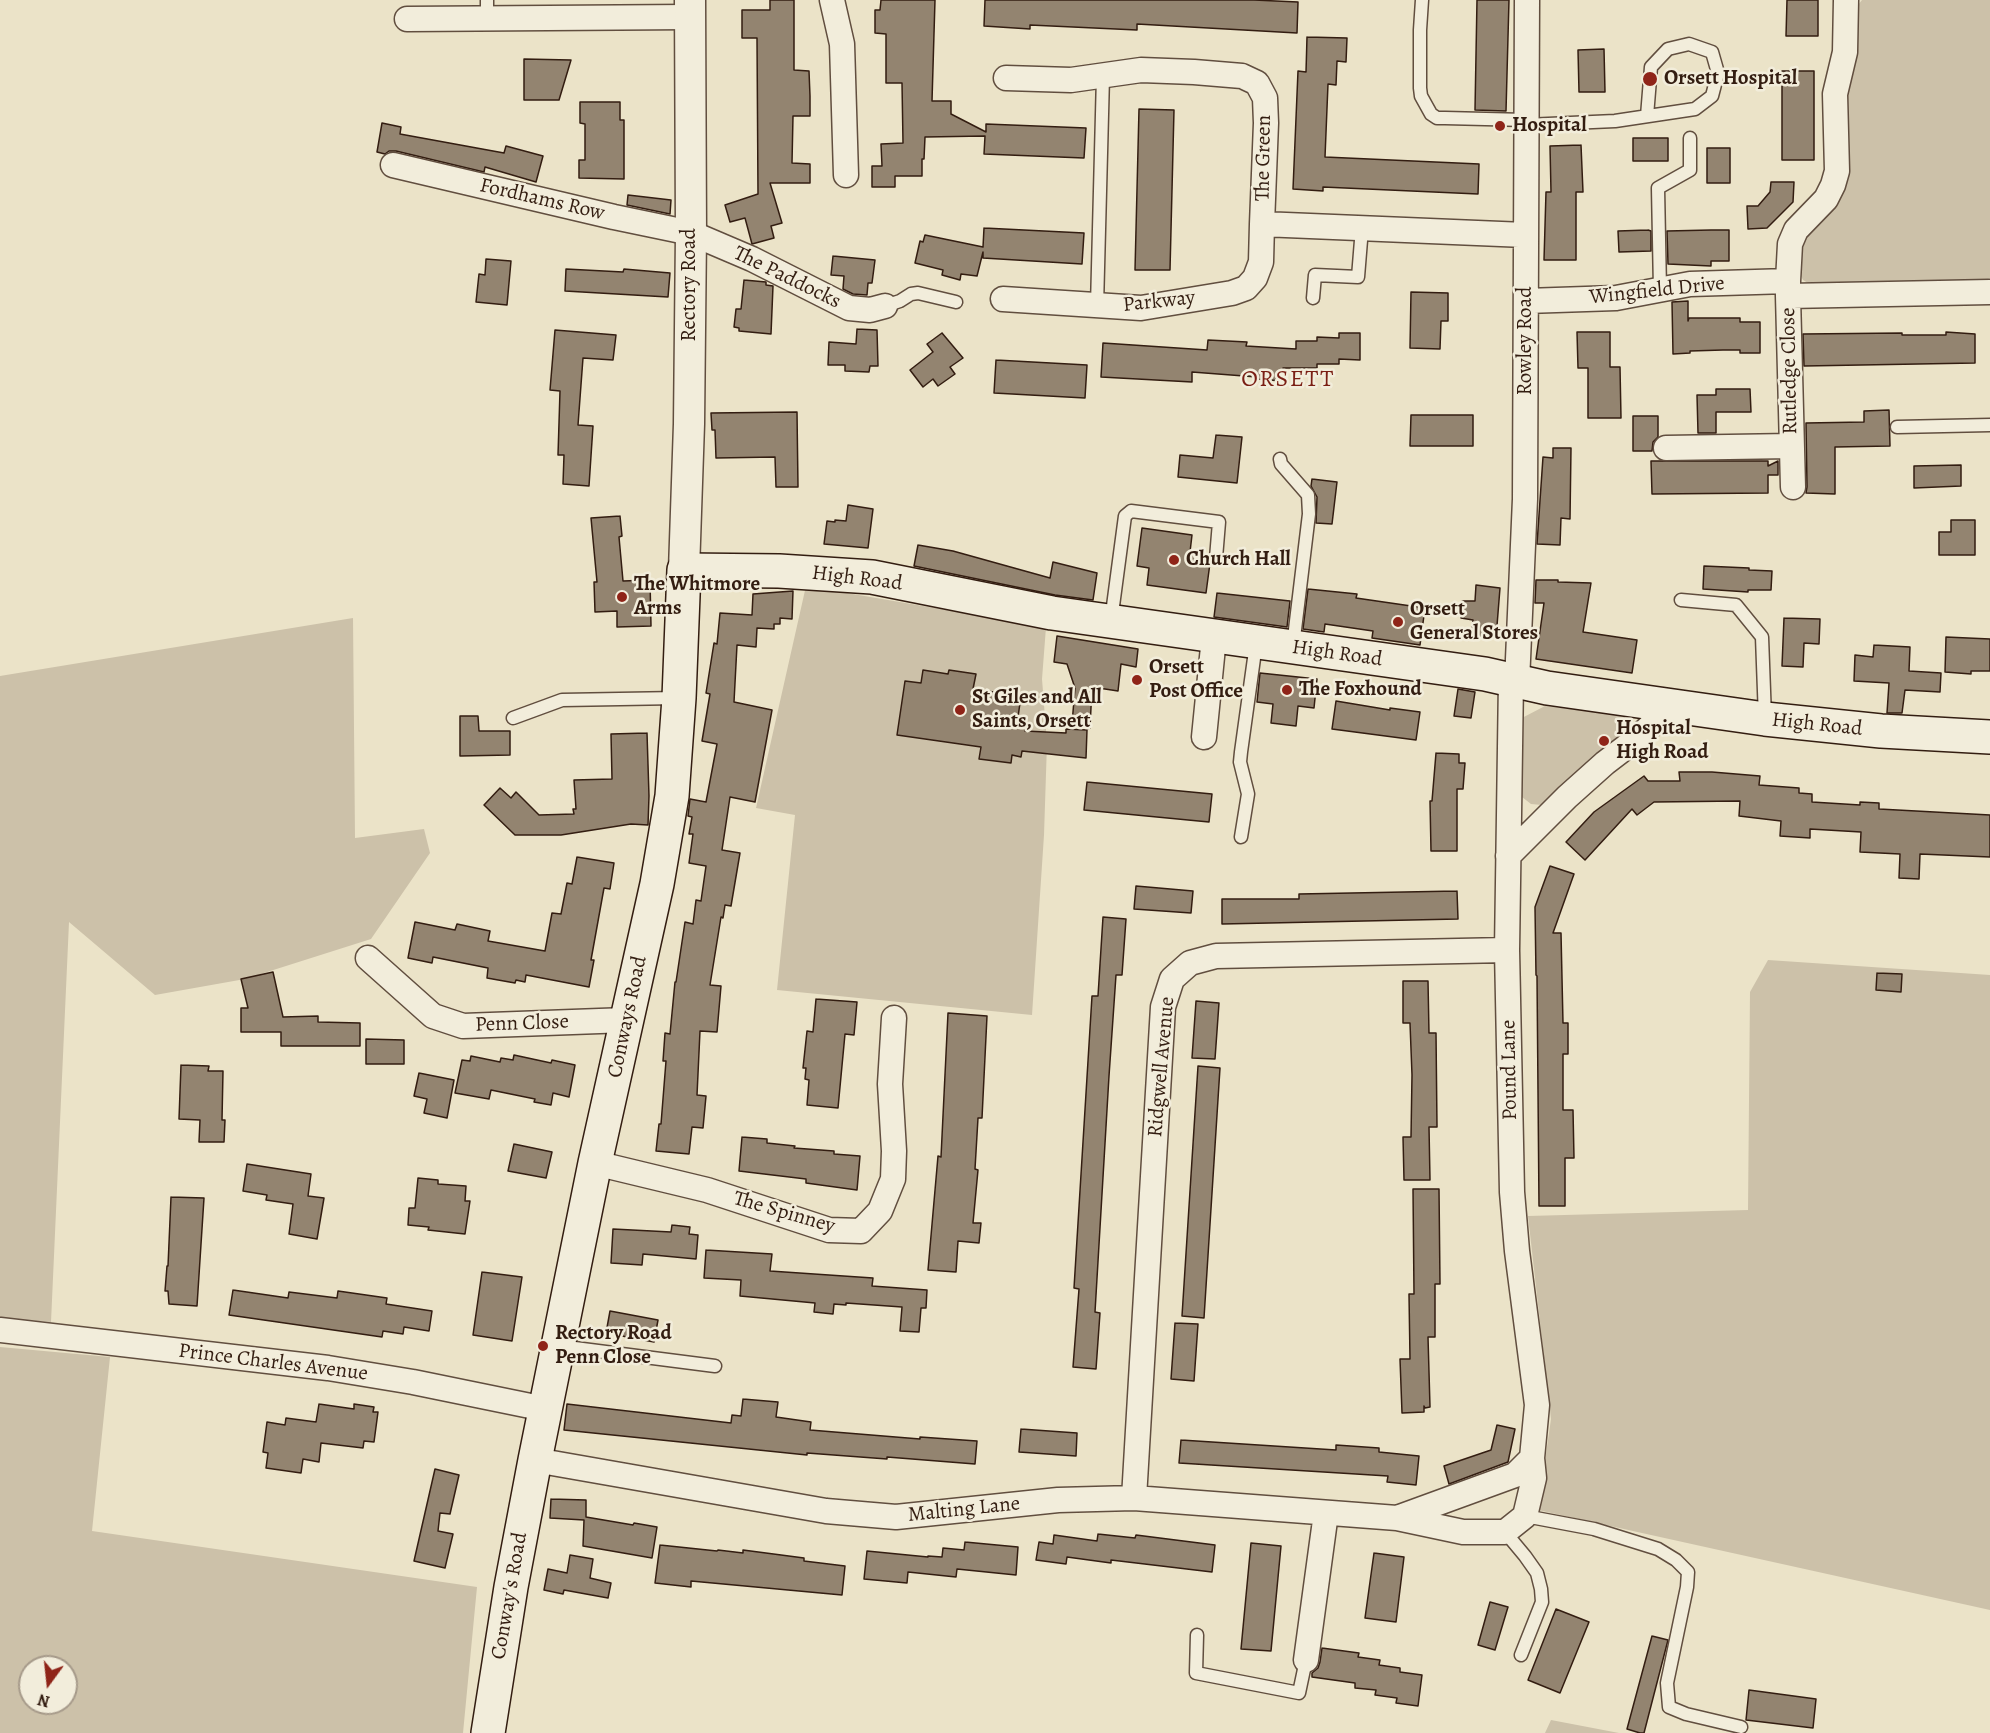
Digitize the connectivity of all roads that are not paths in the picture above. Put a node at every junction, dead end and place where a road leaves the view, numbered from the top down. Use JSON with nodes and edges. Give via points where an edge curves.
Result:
{"nodes":[{"id":1,"x":832,"y":0,"type":"edge"},
{"id":2,"x":1422,"y":0,"type":"edge"},
{"id":3,"x":1527,"y":0,"type":"edge"},
{"id":4,"x":1846,"y":0,"type":"edge"},
{"id":5,"x":689,"y":8,"type":"edge"},
{"id":6,"x":487,"y":9,"type":"edge"},
{"id":7,"x":407,"y":19,"type":"dead end"},
{"id":8,"x":1103,"y":76,"type":"junction"},
{"id":9,"x":1006,"y":78,"type":"dead end"},
{"id":10,"x":1647,"y":116,"type":"junction"},
{"id":11,"x":1526,"y":122,"type":"junction"},
{"id":12,"x":1690,"y":138,"type":"dead end"},
{"id":13,"x":393,"y":165,"type":"dead end"},
{"id":14,"x":846,"y":175,"type":"dead end"},
{"id":15,"x":1262,"y":224,"type":"junction"},
{"id":16,"x":1362,"y":228,"type":"junction"},
{"id":17,"x":691,"y":233,"type":"junction"},
{"id":18,"x":1525,"y":235,"type":"junction"},
{"id":19,"x":1788,"y":289,"type":"junction"},
{"id":20,"x":1660,"y":290,"type":"junction"},
{"id":21,"x":1990,"y":292,"type":"edge"},
{"id":22,"x":1313,"y":298,"type":"dead end"},
{"id":23,"x":1003,"y":299,"type":"dead end"},
{"id":24,"x":1526,"y":301,"type":"junction"},
{"id":25,"x":956,"y":302,"type":"dead end"},
{"id":26,"x":885,"y":306,"type":"joint"},
{"id":27,"x":1097,"y":306,"type":"junction"},
{"id":28,"x":1990,"y":425,"type":"edge"},
{"id":29,"x":1896,"y":427,"type":"dead end"},
{"id":30,"x":1791,"y":446,"type":"junction"},
{"id":31,"x":1666,"y":448,"type":"dead end"},
{"id":32,"x":1280,"y":459,"type":"dead end"},
{"id":33,"x":1792,"y":487,"type":"dead end"},
{"id":34,"x":1216,"y":558,"type":"dead end"},
{"id":35,"x":684,"y":570,"type":"junction"},
{"id":36,"x":1681,"y":600,"type":"dead end"},
{"id":37,"x":1111,"y":622,"type":"junction"},
{"id":38,"x":1214,"y":637,"type":"junction"},
{"id":39,"x":1256,"y":643,"type":"junction"},
{"id":40,"x":1293,"y":648,"type":"junction"},
{"id":41,"x":1514,"y":681,"type":"junction"},
{"id":42,"x":679,"y":698,"type":"junction"},
{"id":43,"x":1672,"y":705,"type":"junction"},
{"id":44,"x":513,"y":718,"type":"dead end"},
{"id":45,"x":1765,"y":719,"type":"junction"},
{"id":46,"x":1204,"y":737,"type":"dead end"},
{"id":47,"x":1990,"y":737,"type":"edge"},
{"id":48,"x":1241,"y":837,"type":"dead end"},
{"id":49,"x":1508,"y":856,"type":"junction"},
{"id":50,"x":1507,"y":950,"type":"junction"},
{"id":51,"x":368,"y":958,"type":"dead end"},
{"id":52,"x":894,"y":1018,"type":"dead end"},
{"id":53,"x":627,"y":1020,"type":"junction"},
{"id":54,"x":596,"y":1163,"type":"junction"},
{"id":55,"x":0,"y":1330,"type":"edge"},
{"id":56,"x":558,"y":1346,"type":"junction"},
{"id":57,"x":715,"y":1366,"type":"dead end"},
{"id":58,"x":545,"y":1409,"type":"junction"},
{"id":59,"x":1532,"y":1458,"type":"junction"},
{"id":60,"x":535,"y":1460,"type":"junction"},
{"id":61,"x":1134,"y":1498,"type":"junction"},
{"id":62,"x":1326,"y":1513,"type":"junction"},
{"id":63,"x":1525,"y":1516,"type":"junction"},
{"id":64,"x":1396,"y":1518,"type":"junction"},
{"id":65,"x":1505,"y":1532,"type":"junction"},
{"id":66,"x":1197,"y":1635,"type":"dead end"},
{"id":67,"x":1521,"y":1655,"type":"dead end"},
{"id":68,"x":1306,"y":1660,"type":"joint"},
{"id":69,"x":1741,"y":1727,"type":"dead end"},
{"id":70,"x":488,"y":1733,"type":"edge"}],
"edges":[{"from":1,"to":14,"type":"street","via":[[842,44]]},
{"from":2,"to":11,"type":"lane","via":[[1421,96],[1431,114],[1437,118]]},
{"from":3,"to":11,"type":"street","name":"Rowley Road"},
{"from":4,"to":19,"type":"street","name":"Rutledge Close","via":[[1845,52],[1835,94],[1837,171],[1826,199],[1796,230],[1790,244]]},
{"from":5,"to":6,"type":"street"},
{"from":5,"to":17,"type":"street","name":"Rectory Road"},
{"from":6,"to":7,"type":"street"},
{"from":8,"to":9,"type":"street","name":"The Green","via":[[1071,80]]},
{"from":8,"to":15,"type":"street","name":"The Green","via":[[1141,70],[1194,72],[1242,76],[1257,83],[1265,98],[1266,123]]},
{"from":8,"to":27,"type":"lane"},
{"from":10,"to":10,"type":"lane","via":[[1695,110],[1712,96],[1718,73],[1712,52],[1689,44],[1668,49],[1652,67]]},
{"from":10,"to":11,"type":"lane","via":[[1615,122]]},
{"from":11,"to":18,"type":"street","name":"Rowley Road"},
{"from":12,"to":20,"type":"lane","via":[[1690,170],[1658,188]]},
{"from":13,"to":17,"type":"street","name":"Fordhams Row"},
{"from":15,"to":16,"type":"street","name":"The Green"},
{"from":15,"to":27,"type":"street","name":"Parkway","via":[[1261,262],[1256,278],[1246,288],[1141,308]]},
{"from":16,"to":18,"type":"street","name":"The Green"},
{"from":16,"to":22,"type":"lane","via":[[1358,277],[1315,275]]},
{"from":17,"to":26,"type":"street","name":"The Paddocks","via":[[849,308],[870,310]]},
{"from":17,"to":35,"type":"street","name":"Rectory Road"},
{"from":18,"to":24,"type":"street","name":"Rowley Road"},
{"from":19,"to":20,"type":"street","name":"Wingfield Drive","via":[[1690,284]]},
{"from":19,"to":21,"type":"street","name":"Wingfield Drive"},
{"from":19,"to":30,"type":"street","name":"Rutledge Close"},
{"from":20,"to":24,"type":"street","name":"Wingfield Drive","via":[[1616,298]]},
{"from":23,"to":27,"type":"street","name":"Parkway"},
{"from":24,"to":41,"type":"street","name":"Rowley Road","via":[[1525,499]]},
{"from":25,"to":26,"type":"lane","via":[[918,293]]},
{"from":28,"to":29,"type":"lane"},
{"from":30,"to":31,"type":"street","name":"Rutledge Close"},
{"from":30,"to":33,"type":"street","name":"Rutledge Close"},
{"from":32,"to":40,"type":"lane","via":[[1308,495]]},
{"from":34,"to":37,"type":"lane","via":[[1219,522],[1131,511],[1125,516]]},
{"from":35,"to":37,"type":"main road","name":"High Road","via":[[872,577]]},
{"from":35,"to":42,"type":"main road","name":"Conways Road"},
{"from":36,"to":45,"type":"lane","via":[[1736,605],[1762,637]]},
{"from":37,"to":38,"type":"main road","name":"High Road"},
{"from":38,"to":39,"type":"main road","name":"High Road"},
{"from":38,"to":46,"type":"street"},
{"from":39,"to":40,"type":"main road","name":"High Road"},
{"from":39,"to":48,"type":"lane","via":[[1240,762],[1248,794]]},
{"from":40,"to":41,"type":"main road","name":"High Road"},
{"from":41,"to":43,"type":"main road","name":"High Road"},
{"from":41,"to":49,"type":"street","name":"Pound Lane"},
{"from":42,"to":44,"type":"lane","via":[[562,700]]},
{"from":42,"to":53,"type":"main road","name":"Conways Road","via":[[672,796]]},
{"from":43,"to":45,"type":"main road","name":"High Road"},
{"from":43,"to":49,"type":"street","via":[[1640,737],[1566,797]]},
{"from":45,"to":47,"type":"main road","name":"High Road","via":[[1881,732]]},
{"from":49,"to":50,"type":"street","name":"Pound Lane"},
{"from":50,"to":59,"type":"street","name":"Pound Lane","via":[[1512,1192],[1537,1405]]},
{"from":50,"to":61,"type":"street","name":"Ridgwell Avenue","via":[[1216,956],[1190,963],[1172,979],[1163,1007]]},
{"from":51,"to":53,"type":"street","name":"Penn Close","via":[[433,1016],[462,1026]]},
{"from":52,"to":54,"type":"street","name":"The Spinney","via":[[890,1084],[893,1179],[880,1211],[861,1232],[829,1230],[707,1190]]},
{"from":53,"to":54,"type":"main road","name":"Conways Road"},
{"from":54,"to":56,"type":"main road","name":"Conways Road"},
{"from":55,"to":58,"type":"street","name":"Prince Charles Avenue","via":[[328,1368]]},
{"from":56,"to":57,"type":"lane"},
{"from":56,"to":58,"type":"main road","name":"Conways Road"},
{"from":58,"to":60,"type":"main road","name":"Conways Road"},
{"from":59,"to":63,"type":"street","name":"Pound Lane","via":[[1533,1478]]},
{"from":59,"to":64,"type":"street","name":"Malting Lane","via":[[1515,1475]]},
{"from":60,"to":61,"type":"street","name":"Malting Lane","via":[[826,1511],[896,1517],[1058,1500]]},
{"from":60,"to":70,"type":"main road","name":"Conway's Road"},
{"from":61,"to":62,"type":"street","name":"Malting Lane"},
{"from":62,"to":64,"type":"street","name":"Malting Lane"},
{"from":62,"to":68,"type":"street"},
{"from":63,"to":65,"type":"street"},
{"from":63,"to":69,"type":"lane","via":[[1594,1529],[1658,1549],[1676,1560],[1688,1572],[1667,1683],[1669,1707]]},
{"from":64,"to":65,"type":"street","name":"Malting Lane","via":[[1463,1532]]},
{"from":65,"to":67,"type":"lane","via":[[1537,1573],[1541,1589],[1542,1602]]},
{"from":66,"to":68,"type":"lane","via":[[1196,1673],[1299,1693]]}]}
